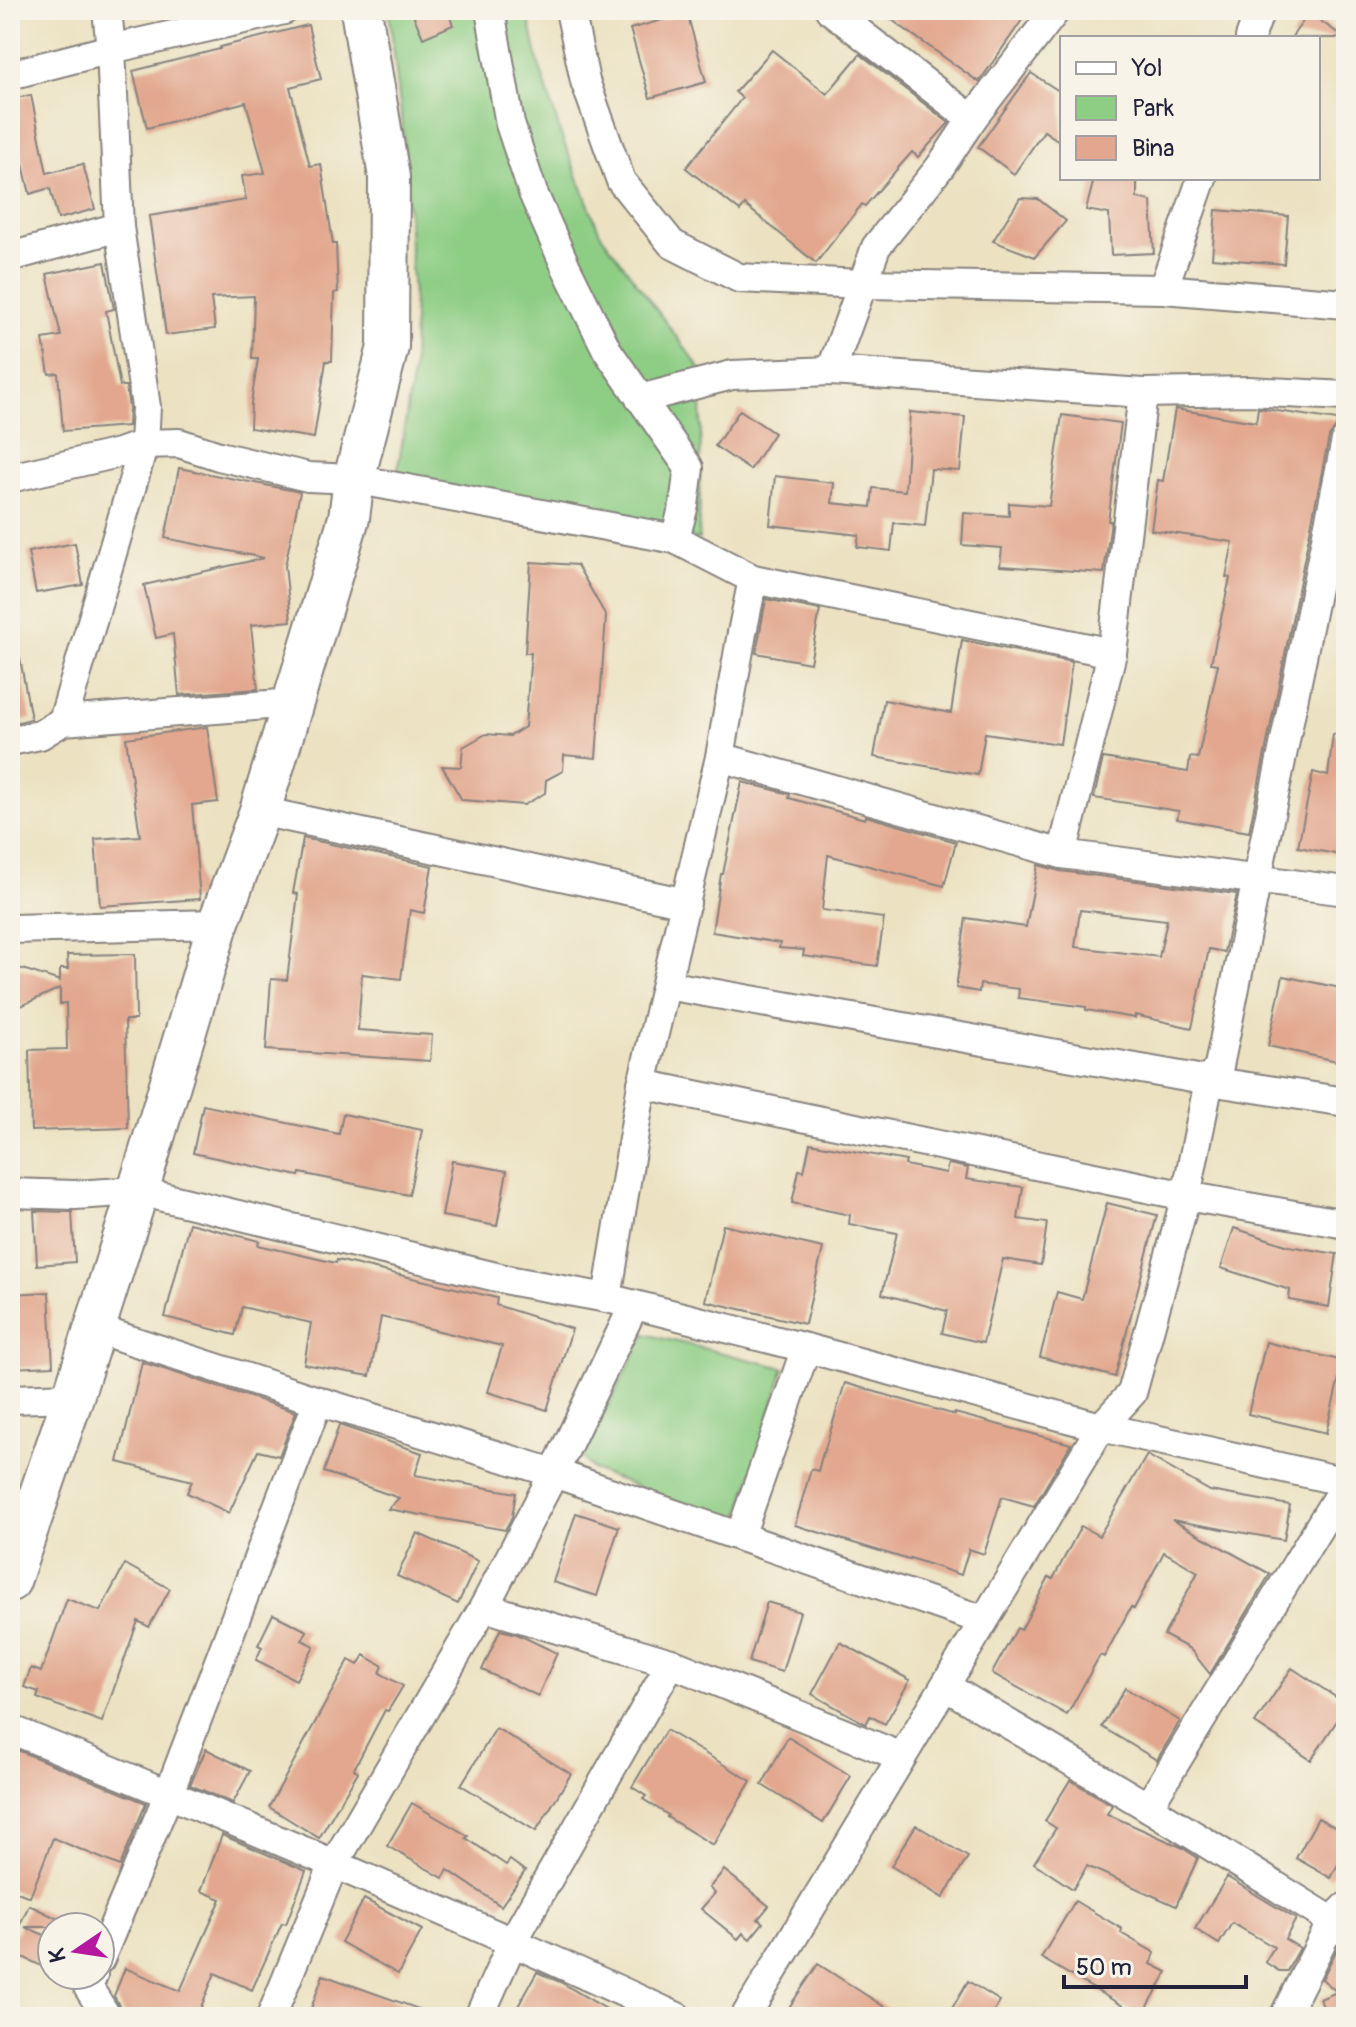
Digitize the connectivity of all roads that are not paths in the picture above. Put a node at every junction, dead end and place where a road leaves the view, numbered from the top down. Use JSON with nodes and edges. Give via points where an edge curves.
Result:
{"nodes":[{"id":1,"x":107,"y":10,"type":"edge"},
{"id":2,"x":284,"y":10,"type":"edge"},
{"id":3,"x":361,"y":10,"type":"edge"},
{"id":4,"x":490,"y":10,"type":"edge"},
{"id":5,"x":570,"y":10,"type":"edge"},
{"id":6,"x":830,"y":10,"type":"edge"},
{"id":7,"x":1056,"y":10,"type":"edge"},
{"id":8,"x":1260,"y":10,"type":"edge"},
{"id":9,"x":1251,"y":36,"type":"edge"},
{"id":10,"x":111,"y":49,"type":"junction"},
{"id":11,"x":10,"y":75,"type":"edge"},
{"id":12,"x":972,"y":119,"type":"junction"},
{"id":13,"x":1201,"y":180,"type":"edge"},
{"id":14,"x":119,"y":227,"type":"junction"},
{"id":15,"x":10,"y":257,"type":"edge"},
{"id":16,"x":862,"y":284,"type":"junction"},
{"id":17,"x":1163,"y":289,"type":"junction"},
{"id":18,"x":1346,"y":304,"type":"edge"},
{"id":19,"x":831,"y":371,"type":"junction"},
{"id":20,"x":1143,"y":393,"type":"junction"},
{"id":21,"x":1346,"y":396,"type":"edge"},
{"id":22,"x":640,"y":399,"type":"junction"},
{"id":23,"x":1346,"y":440,"type":"edge"},
{"id":24,"x":144,"y":444,"type":"junction"},
{"id":25,"x":10,"y":478,"type":"edge"},
{"id":26,"x":354,"y":479,"type":"junction"},
{"id":27,"x":675,"y":539,"type":"junction"},
{"id":28,"x":753,"y":579,"type":"junction"},
{"id":29,"x":1112,"y":653,"type":"junction"},
{"id":30,"x":293,"y":703,"type":"junction"},
{"id":31,"x":63,"y":721,"type":"junction"},
{"id":32,"x":10,"y":741,"type":"edge"},
{"id":33,"x":720,"y":757,"type":"junction"},
{"id":34,"x":260,"y":811,"type":"junction"},
{"id":35,"x":1062,"y":854,"type":"junction"},
{"id":36,"x":1256,"y":880,"type":"junction"},
{"id":37,"x":1346,"y":891,"type":"edge"},
{"id":38,"x":686,"y":903,"type":"junction"},
{"id":39,"x":218,"y":924,"type":"junction"},
{"id":40,"x":10,"y":929,"type":"edge"},
{"id":41,"x":666,"y":985,"type":"junction"},
{"id":42,"x":1209,"y":1081,"type":"junction"},
{"id":43,"x":642,"y":1084,"type":"junction"},
{"id":44,"x":1346,"y":1102,"type":"edge"},
{"id":45,"x":138,"y":1191,"type":"junction"},
{"id":46,"x":10,"y":1193,"type":"edge"},
{"id":47,"x":1186,"y":1196,"type":"junction"},
{"id":48,"x":1346,"y":1224,"type":"edge"},
{"id":49,"x":621,"y":1301,"type":"junction"},
{"id":50,"x":93,"y":1328,"type":"junction"},
{"id":51,"x":806,"y":1348,"type":"junction"},
{"id":52,"x":73,"y":1397,"type":"junction"},
{"id":53,"x":10,"y":1399,"type":"edge"},
{"id":54,"x":318,"y":1401,"type":"junction"},
{"id":55,"x":1101,"y":1427,"type":"junction"},
{"id":56,"x":554,"y":1473,"type":"junction"},
{"id":57,"x":1346,"y":1482,"type":"edge"},
{"id":58,"x":740,"y":1536,"type":"junction"},
{"id":59,"x":10,"y":1581,"type":"edge"},
{"id":60,"x":484,"y":1607,"type":"junction"},
{"id":61,"x":983,"y":1620,"type":"junction"},
{"id":62,"x":671,"y":1663,"type":"junction"},
{"id":63,"x":945,"y":1686,"type":"junction"},
{"id":64,"x":10,"y":1729,"type":"edge"},
{"id":65,"x":902,"y":1757,"type":"junction"},
{"id":66,"x":169,"y":1793,"type":"junction"},
{"id":67,"x":1148,"y":1807,"type":"junction"},
{"id":68,"x":334,"y":1864,"type":"junction"},
{"id":69,"x":1341,"y":1920,"type":"edge"},
{"id":70,"x":116,"y":1921,"type":"edge"},
{"id":71,"x":513,"y":1941,"type":"junction"},
{"id":72,"x":91,"y":1991,"type":"edge"},
{"id":73,"x":107,"y":2017,"type":"edge"},
{"id":74,"x":271,"y":2017,"type":"edge"},
{"id":75,"x":479,"y":2017,"type":"edge"},
{"id":76,"x":677,"y":2017,"type":"edge"},
{"id":77,"x":745,"y":2017,"type":"edge"},
{"id":78,"x":1284,"y":2017,"type":"edge"}],
"edges":[{"from":1,"to":10,"type":"street"},
{"from":2,"to":10,"type":"street"},
{"from":3,"to":26,"type":"main road","via":[[389,177],[388,347]]},
{"from":4,"to":22,"type":"street","via":[[510,124],[533,193],[607,350]]},
{"from":5,"to":16,"type":"street","via":[[585,81],[621,181],[672,244],[739,278]]},
{"from":6,"to":12,"type":"street"},
{"from":7,"to":12,"type":"street"},
{"from":8,"to":9,"type":"street"},
{"from":10,"to":11,"type":"street"},
{"from":10,"to":14,"type":"street"},
{"from":12,"to":16,"type":"street","via":[[876,247]]},
{"from":13,"to":17,"type":"street"},
{"from":14,"to":15,"type":"street"},
{"from":14,"to":24,"type":"street","via":[[146,407]]},
{"from":16,"to":17,"type":"street"},
{"from":16,"to":19,"type":"street"},
{"from":17,"to":18,"type":"street"},
{"from":19,"to":20,"type":"street"},
{"from":19,"to":22,"type":"street","via":[[732,375]]},
{"from":20,"to":21,"type":"street"},
{"from":20,"to":29,"type":"street"},
{"from":22,"to":27,"type":"street","via":[[689,468]]},
{"from":23,"to":36,"type":"street"},
{"from":24,"to":25,"type":"street"},
{"from":24,"to":26,"type":"street","via":[[179,443],[308,477]]},
{"from":24,"to":31,"type":"street"},
{"from":26,"to":27,"type":"street"},
{"from":26,"to":30,"type":"main road","via":[[349,518]]},
{"from":27,"to":28,"type":"street"},
{"from":28,"to":29,"type":"street"},
{"from":28,"to":33,"type":"street"},
{"from":29,"to":35,"type":"street"},
{"from":30,"to":31,"type":"street"},
{"from":30,"to":34,"type":"main road"},
{"from":31,"to":32,"type":"street","via":[[40,735]]},
{"from":33,"to":35,"type":"street"},
{"from":33,"to":38,"type":"street"},
{"from":34,"to":38,"type":"street"},
{"from":34,"to":39,"type":"main road"},
{"from":35,"to":36,"type":"street"},
{"from":36,"to":37,"type":"street"},
{"from":36,"to":42,"type":"street","via":[[1219,1066]]},
{"from":38,"to":41,"type":"street"},
{"from":39,"to":40,"type":"street"},
{"from":39,"to":45,"type":"main road"},
{"from":41,"to":42,"type":"street"},
{"from":41,"to":43,"type":"street"},
{"from":42,"to":44,"type":"street"},
{"from":42,"to":47,"type":"street"},
{"from":43,"to":47,"type":"street"},
{"from":43,"to":49,"type":"street"},
{"from":45,"to":46,"type":"street"},
{"from":45,"to":49,"type":"street","via":[[513,1281]]},
{"from":45,"to":50,"type":"main road"},
{"from":47,"to":48,"type":"street"},
{"from":47,"to":55,"type":"street","via":[[1132,1393]]},
{"from":49,"to":51,"type":"street"},
{"from":49,"to":56,"type":"street"},
{"from":50,"to":52,"type":"main road"},
{"from":50,"to":54,"type":"street"},
{"from":51,"to":55,"type":"street"},
{"from":51,"to":58,"type":"street"},
{"from":52,"to":53,"type":"street"},
{"from":52,"to":59,"type":"main road"},
{"from":54,"to":56,"type":"street"},
{"from":54,"to":66,"type":"street"},
{"from":55,"to":57,"type":"street"},
{"from":55,"to":61,"type":"street"},
{"from":56,"to":58,"type":"street"},
{"from":56,"to":60,"type":"street"},
{"from":57,"to":67,"type":"street"},
{"from":58,"to":61,"type":"street"},
{"from":60,"to":62,"type":"street"},
{"from":60,"to":68,"type":"street"},
{"from":61,"to":63,"type":"street"},
{"from":62,"to":65,"type":"street"},
{"from":62,"to":71,"type":"street"},
{"from":63,"to":65,"type":"street"},
{"from":63,"to":67,"type":"street"},
{"from":64,"to":66,"type":"street"},
{"from":65,"to":77,"type":"street"},
{"from":66,"to":68,"type":"street"},
{"from":66,"to":70,"type":"street"},
{"from":67,"to":69,"type":"street"},
{"from":68,"to":71,"type":"street"},
{"from":68,"to":74,"type":"street"},
{"from":69,"to":78,"type":"street"},
{"from":71,"to":75,"type":"street"},
{"from":71,"to":76,"type":"street"},
{"from":72,"to":73,"type":"street"}]}
